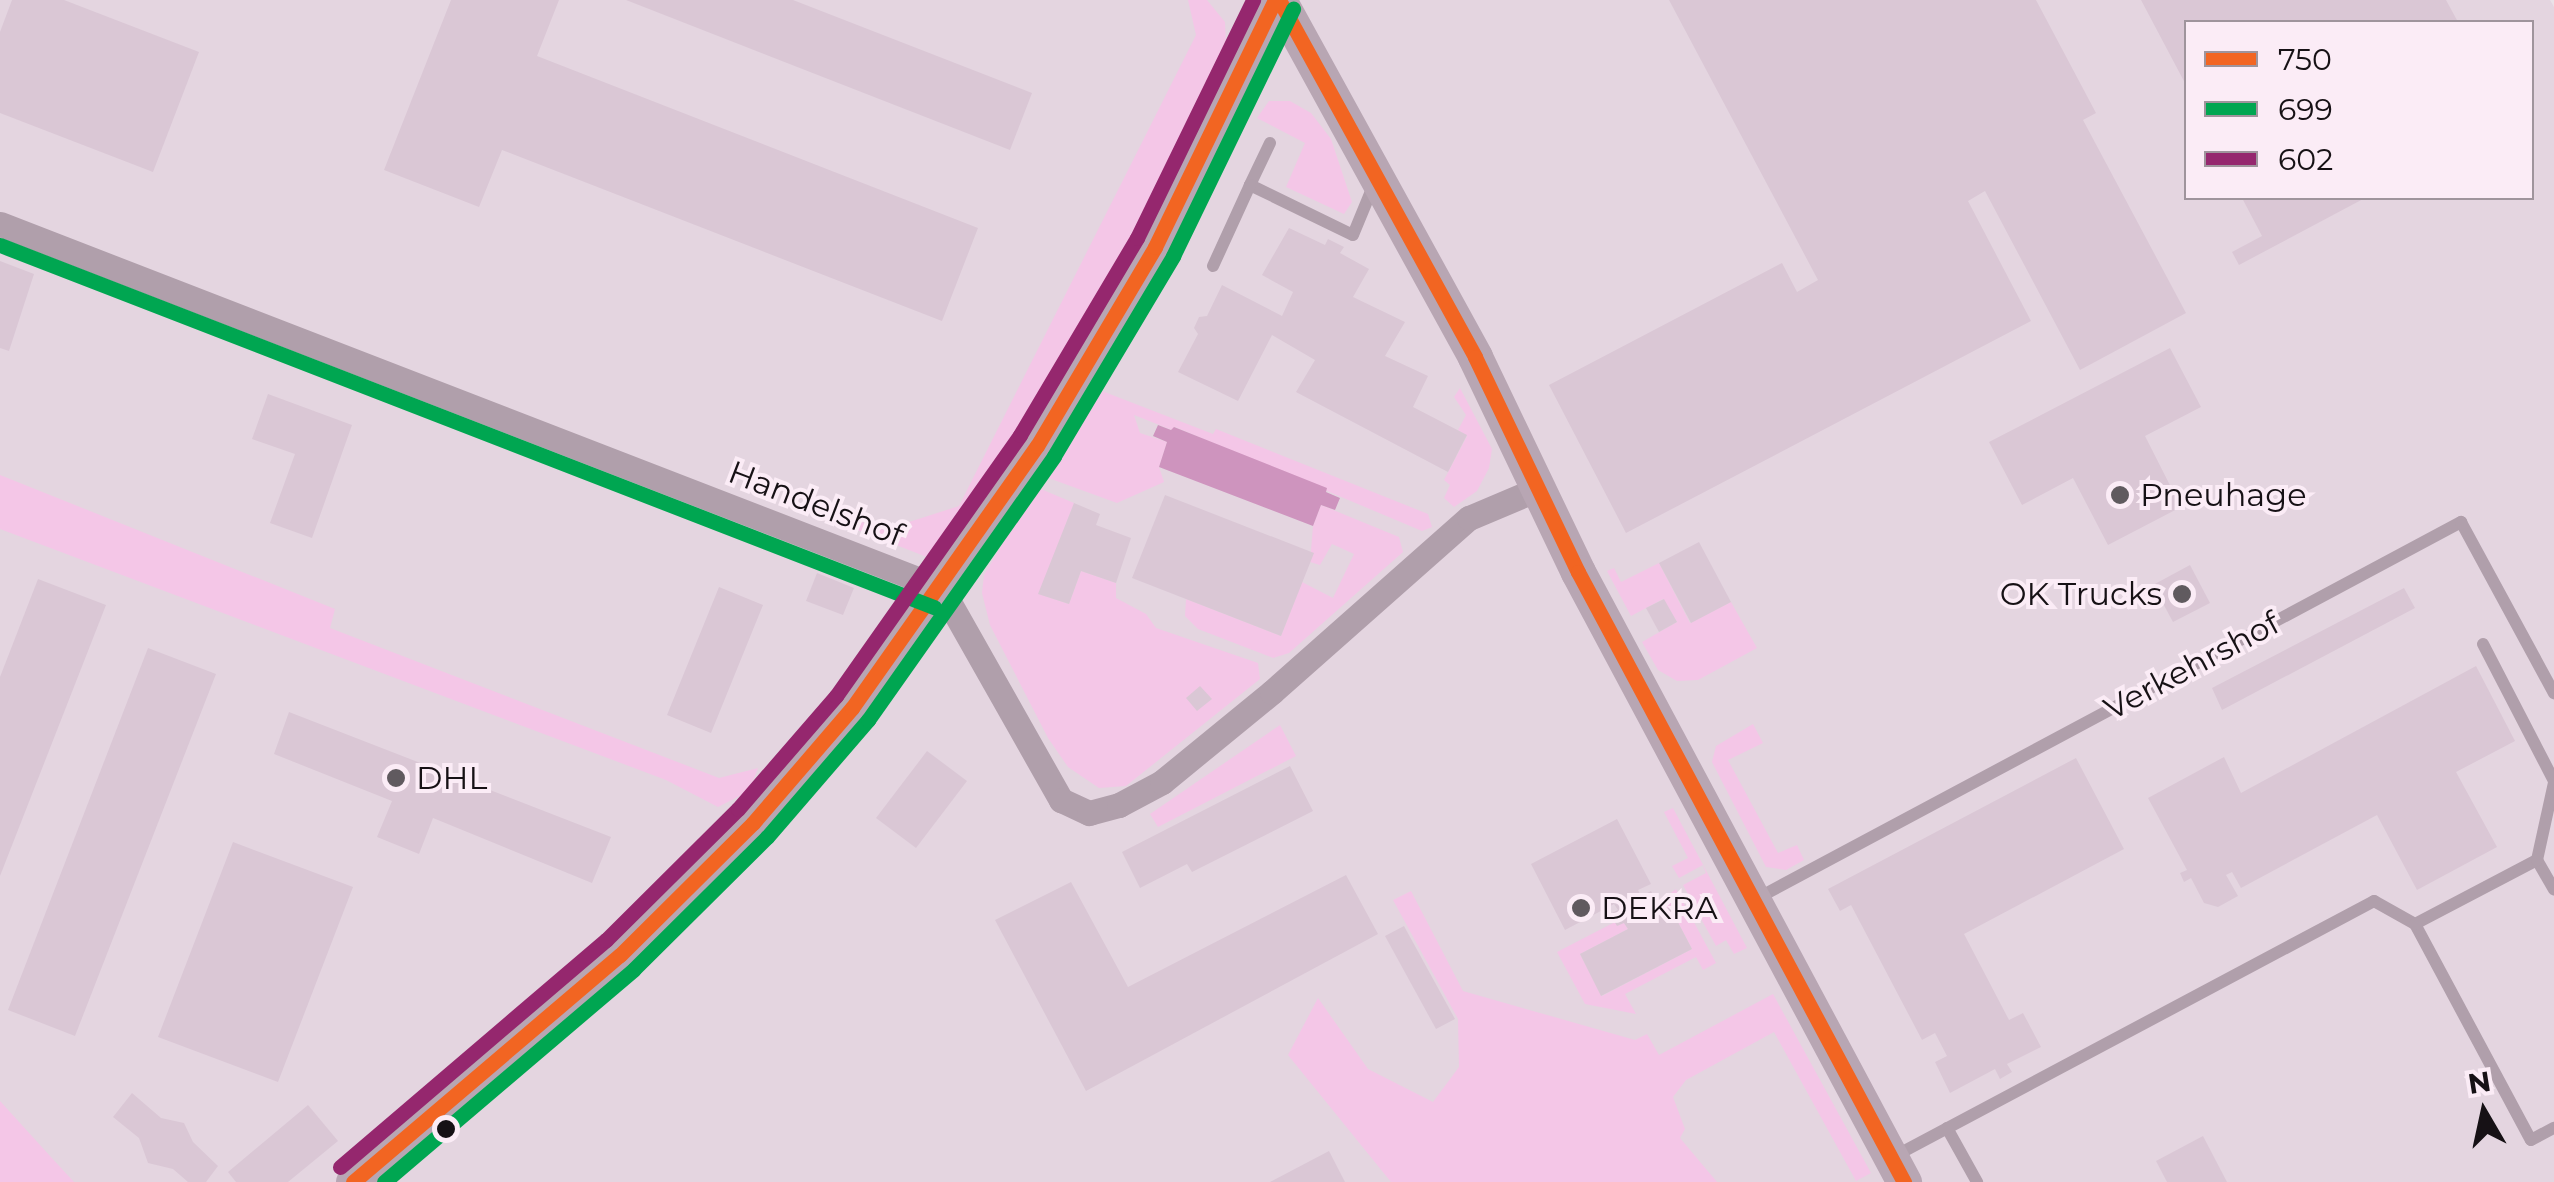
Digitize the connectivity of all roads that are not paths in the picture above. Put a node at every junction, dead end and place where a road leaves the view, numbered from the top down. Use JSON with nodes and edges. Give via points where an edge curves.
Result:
{"nodes":[{"id":1,"x":1277,"y":0,"type":"edge"},
{"id":2,"x":1270,"y":143,"type":"dead end"},
{"id":3,"x":1377,"y":177,"type":"junction"},
{"id":4,"x":1250,"y":185,"type":"junction"},
{"id":5,"x":0,"y":224,"type":"edge"},
{"id":6,"x":1214,"y":266,"type":"dead end"},
{"id":7,"x":1540,"y":488,"type":"junction"},
{"id":8,"x":941,"y":588,"type":"junction"},
{"id":9,"x":2484,"y":644,"type":"dead end"},
{"id":10,"x":2554,"y":692,"type":"edge"},
{"id":11,"x":2554,"y":782,"type":"edge"},
{"id":12,"x":2537,"y":860,"type":"junction"},
{"id":13,"x":2554,"y":890,"type":"edge"},
{"id":14,"x":1752,"y":901,"type":"junction"},
{"id":15,"x":2415,"y":924,"type":"junction"},
{"id":16,"x":1947,"y":1128,"type":"junction"},
{"id":17,"x":2554,"y":1128,"type":"edge"},
{"id":18,"x":1897,"y":1170,"type":"edge"},
{"id":19,"x":353,"y":1182,"type":"edge"},
{"id":20,"x":1977,"y":1182,"type":"edge"}],
"edges":[{"from":1,"to":3,"type":"main road"},
{"from":1,"to":8,"type":"main road","via":[[1155,246],[1037,446]]},
{"from":2,"to":4,"type":"lane"},
{"from":3,"to":4,"type":"lane","via":[[1353,235]]},
{"from":3,"to":7,"type":"main road"},
{"from":4,"to":6,"type":"lane"},
{"from":5,"to":8,"type":"street","name":"Handelshof"},
{"from":7,"to":8,"type":"street","via":[[1470,518],[1162,782],[1089,813],[1062,800]]},
{"from":7,"to":14,"type":"main road"},
{"from":8,"to":19,"type":"main road","via":[[807,764],[713,864],[620,956]]},
{"from":9,"to":11,"type":"lane"},
{"from":10,"to":14,"type":"lane","name":"Verkehrshof","via":[[2461,522]]},
{"from":11,"to":12,"type":"lane"},
{"from":12,"to":13,"type":"lane"},
{"from":12,"to":15,"type":"lane"},
{"from":14,"to":18,"type":"main road"},
{"from":15,"to":16,"type":"lane","via":[[2374,901]]},
{"from":15,"to":17,"type":"lane","via":[[2531,1140]]},
{"from":16,"to":18,"type":"lane"},
{"from":16,"to":20,"type":"lane"}]}
